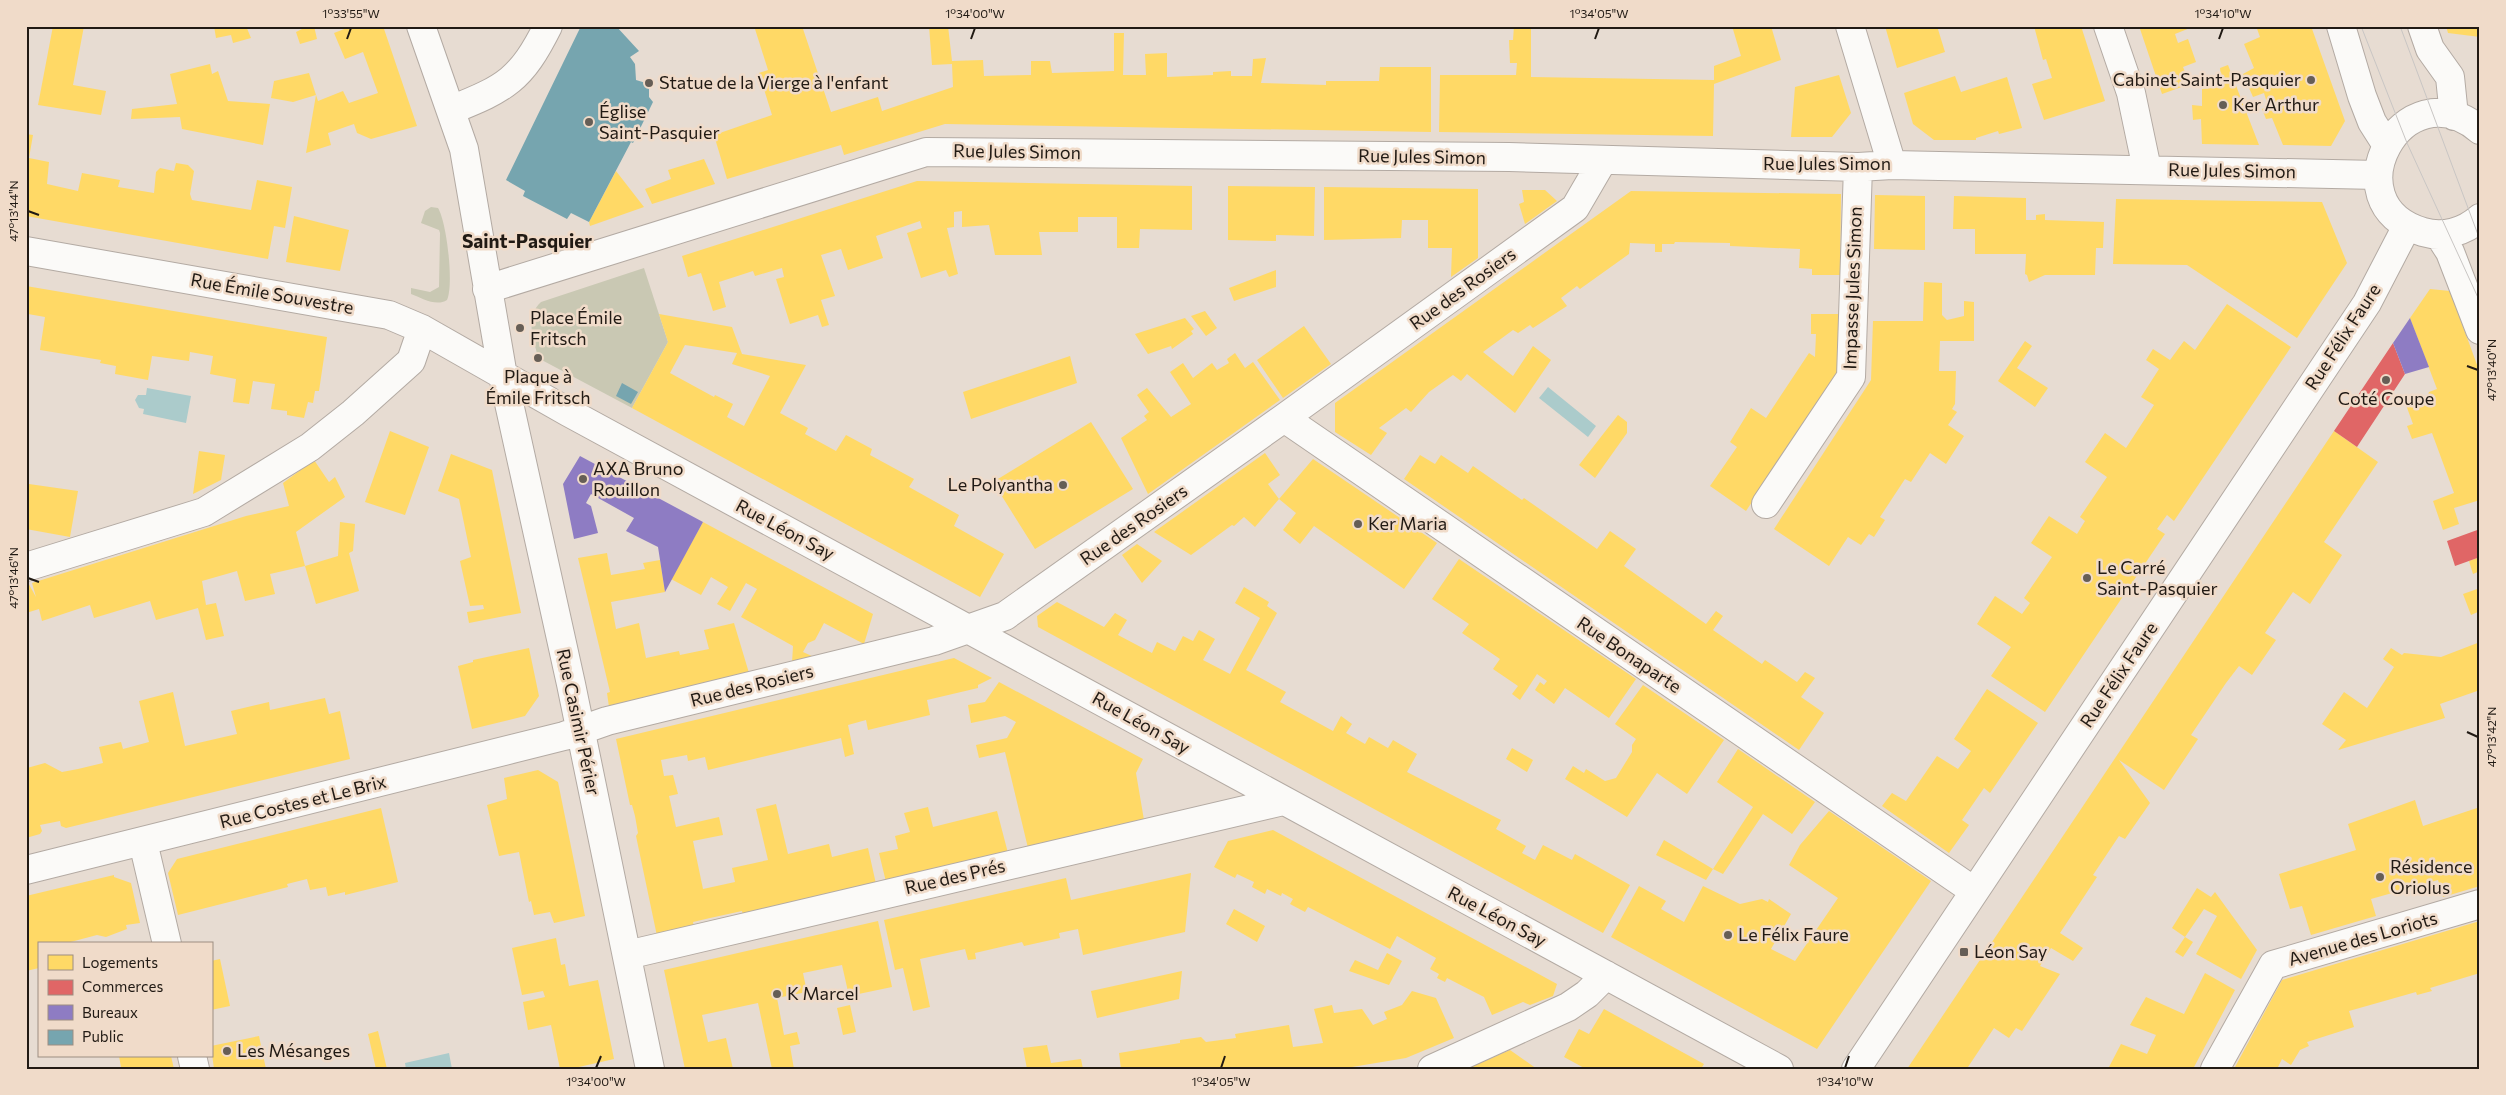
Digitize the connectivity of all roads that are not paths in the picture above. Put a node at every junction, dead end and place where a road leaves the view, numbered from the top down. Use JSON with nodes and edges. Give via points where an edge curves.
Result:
{"nodes":[{"id":1,"x":421,"y":26,"type":"edge"},
{"id":2,"x":548,"y":26,"type":"edge"},
{"id":3,"x":1850,"y":26,"type":"edge"},
{"id":4,"x":2108,"y":26,"type":"edge"},
{"id":5,"x":2341,"y":26,"type":"edge"},
{"id":6,"x":2422,"y":26,"type":"edge"},
{"id":7,"x":451,"y":110,"type":"junction"},
{"id":8,"x":2454,"y":116,"type":"junction"},
{"id":9,"x":2480,"y":130,"type":"edge"},
{"id":10,"x":2386,"y":144,"type":"junction"},
{"id":11,"x":1603,"y":160,"type":"junction"},
{"id":12,"x":1892,"y":165,"type":"junction"},
{"id":13,"x":1858,"y":167,"type":"junction"},
{"id":14,"x":2147,"y":168,"type":"junction"},
{"id":15,"x":2378,"y":175,"type":"junction"},
{"id":16,"x":2480,"y":218,"type":"edge"},
{"id":17,"x":2408,"y":226,"type":"junction"},
{"id":18,"x":2440,"y":235,"type":"junction"},
{"id":19,"x":26,"y":251,"type":"edge"},
{"id":20,"x":487,"y":289,"type":"junction"},
{"id":21,"x":422,"y":328,"type":"junction"},
{"id":22,"x":2480,"y":330,"type":"edge"},
{"id":23,"x":503,"y":376,"type":"junction"},
{"id":24,"x":1284,"y":418,"type":"junction"},
{"id":25,"x":1766,"y":504,"type":"dead end"},
{"id":26,"x":26,"y":567,"type":"edge"},
{"id":27,"x":969,"y":628,"type":"junction"},
{"id":28,"x":579,"y":731,"type":"junction"},
{"id":29,"x":1283,"y":802,"type":"junction"},
{"id":30,"x":144,"y":842,"type":"junction"},
{"id":31,"x":26,"y":870,"type":"edge"},
{"id":32,"x":1974,"y":891,"type":"junction"},
{"id":33,"x":2480,"y":904,"type":"edge"},
{"id":34,"x":167,"y":942,"type":"edge"},
{"id":35,"x":627,"y":955,"type":"junction"},
{"id":36,"x":1606,"y":975,"type":"junction"},
{"id":37,"x":650,"y":1069,"type":"edge"},
{"id":38,"x":1432,"y":1069,"type":"edge"},
{"id":39,"x":1780,"y":1069,"type":"edge"},
{"id":40,"x":1856,"y":1069,"type":"edge"},
{"id":41,"x":2215,"y":1069,"type":"edge"}],
"edges":[{"from":1,"to":7,"type":"street","name":"Rue Casimir Périer"},
{"from":2,"to":7,"type":"street","via":[[518,75],[485,97]]},
{"from":3,"to":12,"type":"street"},
{"from":4,"to":14,"type":"street","via":[[2131,93]]},
{"from":5,"to":10,"type":"street","via":[[2362,96],[2372,122]]},
{"from":6,"to":8,"type":"street","via":[[2430,49],[2450,77]]},
{"from":7,"to":20,"type":"street","name":"Rue Casimir Périer","via":[[464,149]]},
{"from":8,"to":9,"type":"street"},
{"from":8,"to":10,"type":"street","via":[[2433,114],[2415,118],[2394,132]]},
{"from":10,"to":15,"type":"street","via":[[2379,160]]},
{"from":11,"to":13,"type":"street","name":"Rue Jules Simon"},
{"from":11,"to":20,"type":"street","name":"Rue Jules Simon","via":[[926,152]]},
{"from":11,"to":24,"type":"street","name":"Rue des Rosiers","via":[[1575,208]]},
{"from":12,"to":13,"type":"street","name":"Rue Jules Simon"},
{"from":12,"to":14,"type":"street","name":"Rue Jules Simon"},
{"from":13,"to":25,"type":"street","name":"Impasse Jules Simon","via":[[1851,377]]},
{"from":14,"to":15,"type":"street","name":"Rue Jules Simon"},
{"from":15,"to":17,"type":"street","via":[[2383,200]]},
{"from":16,"to":18,"type":"street","via":[[2466,228]]},
{"from":17,"to":18,"type":"street"},
{"from":17,"to":32,"type":"street","name":"Rue Félix Faure","via":[[2367,303]]},
{"from":18,"to":22,"type":"street","via":[[2450,252]]},
{"from":19,"to":21,"type":"street","name":"Rue Émile Souvestre","via":[[389,314]]},
{"from":20,"to":23,"type":"street","name":"Rue Casimir Périer"},
{"from":21,"to":23,"type":"street","name":"Rue Émile Souvestre"},
{"from":21,"to":26,"type":"street","via":[[411,361],[366,401],[310,447],[204,512]]},
{"from":23,"to":27,"type":"street","name":"Rue Léon Say"},
{"from":23,"to":28,"type":"street","name":"Rue Casimir Périer"},
{"from":24,"to":27,"type":"street","name":"Rue des Rosiers","via":[[1005,616]]},
{"from":24,"to":32,"type":"street","name":"Rue Bonaparte"},
{"from":27,"to":28,"type":"street","name":"Rue des Rosiers","via":[[934,641]]},
{"from":27,"to":29,"type":"street","name":"Rue Léon Say"},
{"from":28,"to":30,"type":"street","name":"Rue Costes et Le Brix"},
{"from":28,"to":35,"type":"street","name":"Rue Casimir Périer"},
{"from":29,"to":35,"type":"street","name":"Rue des Prés"},
{"from":29,"to":36,"type":"street","name":"Rue Léon Say"},
{"from":30,"to":31,"type":"street","name":"Rue Costes et Le Brix"},
{"from":30,"to":34,"type":"street"},
{"from":32,"to":40,"type":"street","name":"Rue Félix Faure"},
{"from":33,"to":41,"type":"street","name":"Avenue des Loriots","via":[[2273,965]]},
{"from":35,"to":37,"type":"street","name":"Rue Casimir Périer"},
{"from":36,"to":38,"type":"street","via":[[1568,1007]]},
{"from":36,"to":39,"type":"street","name":"Rue Léon Say"}]}
